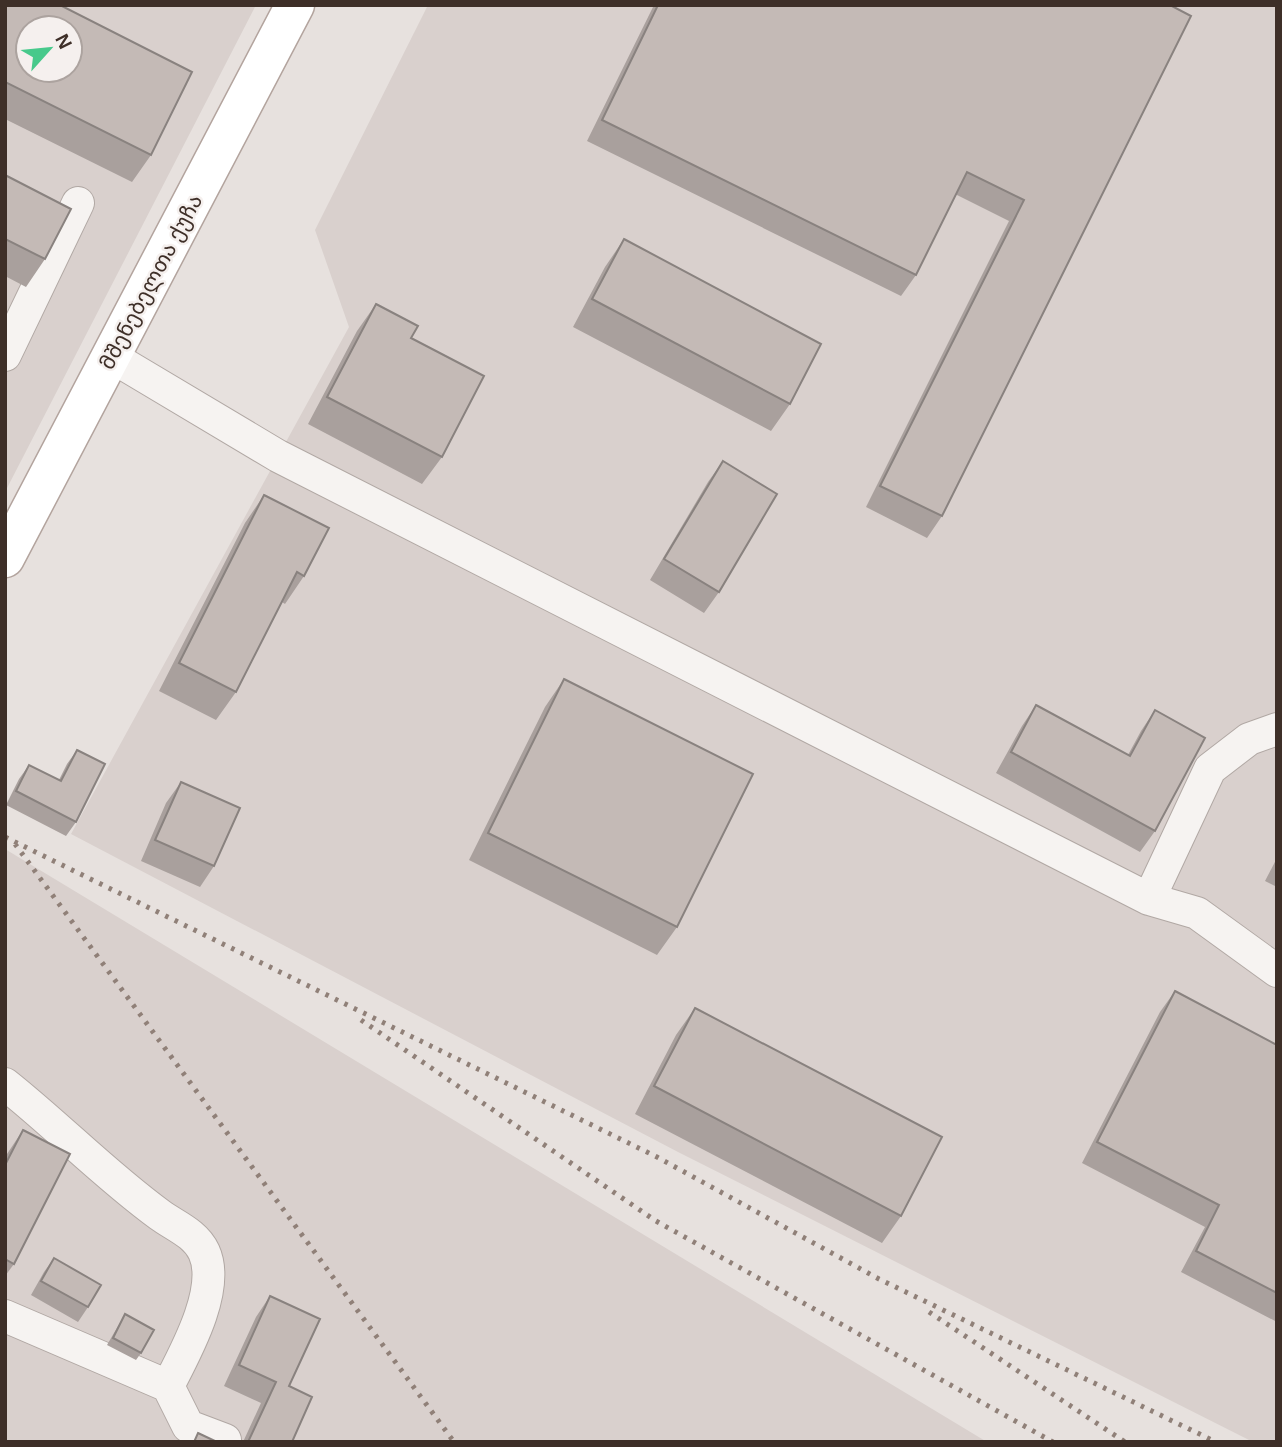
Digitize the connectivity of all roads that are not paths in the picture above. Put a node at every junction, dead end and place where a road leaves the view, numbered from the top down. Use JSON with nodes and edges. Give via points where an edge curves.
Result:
{"nodes":[{"id":1,"x":295,"y":5,"type":"edge"},
{"id":2,"x":78,"y":203,"type":"dead end"},
{"id":3,"x":5,"y":355,"type":"edge"},
{"id":4,"x":111,"y":357,"type":"junction"},
{"id":5,"x":5,"y":558,"type":"edge"},
{"id":6,"x":1277,"y":729,"type":"edge"},
{"id":7,"x":1149,"y":899,"type":"junction"},
{"id":8,"x":1277,"y":971,"type":"edge"},
{"id":9,"x":5,"y":1084,"type":"edge"},
{"id":10,"x":5,"y":1315,"type":"edge"},
{"id":11,"x":168,"y":1386,"type":"junction"},
{"id":12,"x":225,"y":1440,"type":"edge"}],
"edges":[{"from":1,"to":4,"type":"main road","name":"მშენებელთა ქუჩა"},
{"from":2,"to":3,"type":"lane"},
{"from":4,"to":5,"type":"main road","name":"მშენებელთა ქუჩა"},
{"from":4,"to":7,"type":"lane","via":[[278,456]]},
{"from":6,"to":7,"type":"lane","via":[[1249,739],[1210,769]]},
{"from":7,"to":8,"type":"lane","via":[[1197,913]]},
{"from":9,"to":11,"type":"lane","via":[[160,1215],[189,1232],[204,1252],[209,1282],[191,1342]]},
{"from":10,"to":11,"type":"lane"},
{"from":11,"to":12,"type":"lane","via":[[188,1426]]}]}
